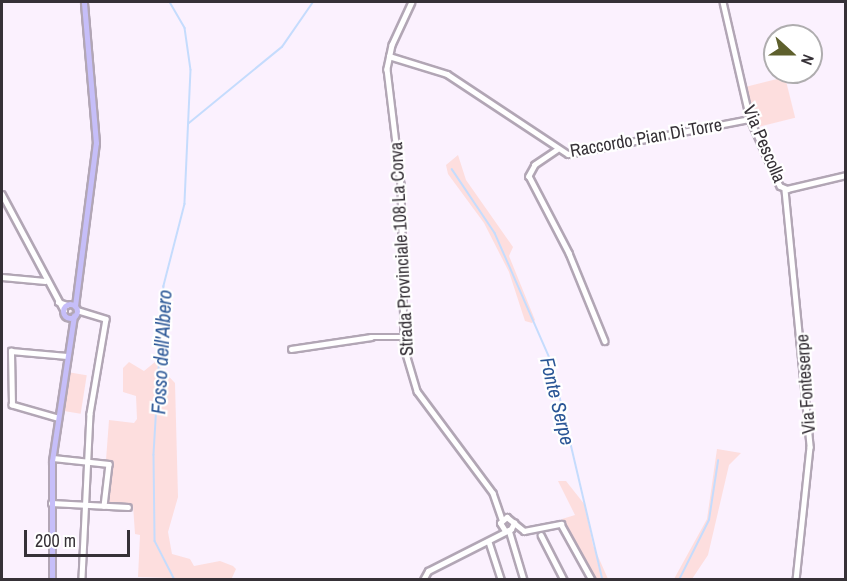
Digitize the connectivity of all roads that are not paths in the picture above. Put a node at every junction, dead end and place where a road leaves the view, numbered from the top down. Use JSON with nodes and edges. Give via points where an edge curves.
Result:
{"nodes":[{"id":1,"x":84,"y":2,"type":"edge"},
{"id":2,"x":412,"y":2,"type":"edge"},
{"id":3,"x":723,"y":2,"type":"edge"},
{"id":4,"x":389,"y":56,"type":"junction"},
{"id":5,"x":750,"y":119,"type":"junction"},
{"id":6,"x":557,"y":150,"type":"junction"},
{"id":7,"x":846,"y":175,"type":"edge"},
{"id":8,"x":785,"y":190,"type":"junction"},
{"id":9,"x":2,"y":194,"type":"edge"},
{"id":10,"x":2,"y":277,"type":"edge"},
{"id":11,"x":45,"y":281,"type":"junction"},
{"id":12,"x":72,"y":309,"type":"junction"},
{"id":13,"x":71,"y":332,"type":"junction"},
{"id":14,"x":403,"y":338,"type":"junction"},
{"id":15,"x":605,"y":340,"type":"dead end"},
{"id":16,"x":291,"y":349,"type":"dead end"},
{"id":17,"x":67,"y":356,"type":"junction"},
{"id":18,"x":57,"y":418,"type":"junction"},
{"id":19,"x":53,"y":458,"type":"junction"},
{"id":20,"x":87,"y":461,"type":"junction"},
{"id":21,"x":51,"y":503,"type":"junction"},
{"id":22,"x":85,"y":504,"type":"junction"},
{"id":23,"x":104,"y":506,"type":"junction"},
{"id":24,"x":129,"y":507,"type":"dead end"},
{"id":25,"x":504,"y":518,"type":"junction"},
{"id":26,"x":514,"y":524,"type":"junction"},
{"id":27,"x":545,"y":527,"type":"junction"},
{"id":28,"x":507,"y":529,"type":"junction"},
{"id":29,"x":541,"y":535,"type":"junction"},
{"id":30,"x":489,"y":542,"type":"dead end"},
{"id":31,"x":52,"y":579,"type":"edge"},
{"id":32,"x":82,"y":579,"type":"edge"},
{"id":33,"x":423,"y":579,"type":"edge"},
{"id":34,"x":501,"y":579,"type":"edge"},
{"id":35,"x":524,"y":579,"type":"edge"},
{"id":36,"x":564,"y":579,"type":"edge"},
{"id":37,"x":592,"y":579,"type":"edge"},
{"id":38,"x":796,"y":579,"type":"edge"}],
"edges":[{"from":1,"to":12,"type":"main road","via":[[96,143]]},
{"from":2,"to":4,"type":"street","name":"Strada Provinciale 108 La Corva"},
{"from":3,"to":5,"type":"street","name":"Via Pescolla"},
{"from":4,"to":6,"type":"street","name":"Raccordo Pian Di Torre","via":[[447,74]]},
{"from":4,"to":14,"type":"street","name":"Strada Provinciale 108 La Corva","via":[[401,184]]},
{"from":5,"to":6,"type":"street","name":"Raccordo Pian Di Torre","via":[[568,154]]},
{"from":5,"to":8,"type":"street","name":"Via Pescolla"},
{"from":6,"to":15,"type":"street","via":[[535,165],[529,176],[569,253]]},
{"from":7,"to":8,"type":"street","name":"Via Pescolla"},
{"from":8,"to":38,"type":"street","name":"Via Fonteserpe","via":[[810,447]]},
{"from":9,"to":11,"type":"street"},
{"from":10,"to":11,"type":"street"},
{"from":11,"to":12,"type":"street","via":[[56,301]]},
{"from":12,"to":13,"type":"main road"},
{"from":12,"to":13,"type":"main road","via":[[67,316]]},
{"from":12,"to":20,"type":"street","via":[[106,318]]},
{"from":13,"to":17,"type":"main road"},
{"from":14,"to":16,"type":"street","via":[[371,337]]},
{"from":14,"to":25,"type":"street","name":"Strada Provinciale 108 La Corva","via":[[417,391]]},
{"from":17,"to":18,"type":"main road"},
{"from":17,"to":18,"type":"street","via":[[11,351],[11,404]]},
{"from":18,"to":19,"type":"main road"},
{"from":19,"to":20,"type":"street"},
{"from":19,"to":21,"type":"main road"},
{"from":20,"to":22,"type":"street"},
{"from":20,"to":23,"type":"street","via":[[110,464]]},
{"from":21,"to":22,"type":"street"},
{"from":21,"to":31,"type":"main road"},
{"from":22,"to":23,"type":"street"},
{"from":22,"to":32,"type":"street"},
{"from":23,"to":24,"type":"street"},
{"from":25,"to":26,"type":"street"},
{"from":25,"to":28,"type":"street"},
{"from":26,"to":27,"type":"street","via":[[524,531]]},
{"from":26,"to":28,"type":"street"},
{"from":27,"to":29,"type":"street"},
{"from":27,"to":37,"type":"street","via":[[564,528]]},
{"from":28,"to":29,"type":"street"},
{"from":28,"to":33,"type":"street","via":[[428,571]]},
{"from":28,"to":35,"type":"street"},
{"from":29,"to":36,"type":"street"},
{"from":30,"to":34,"type":"street"}]}
